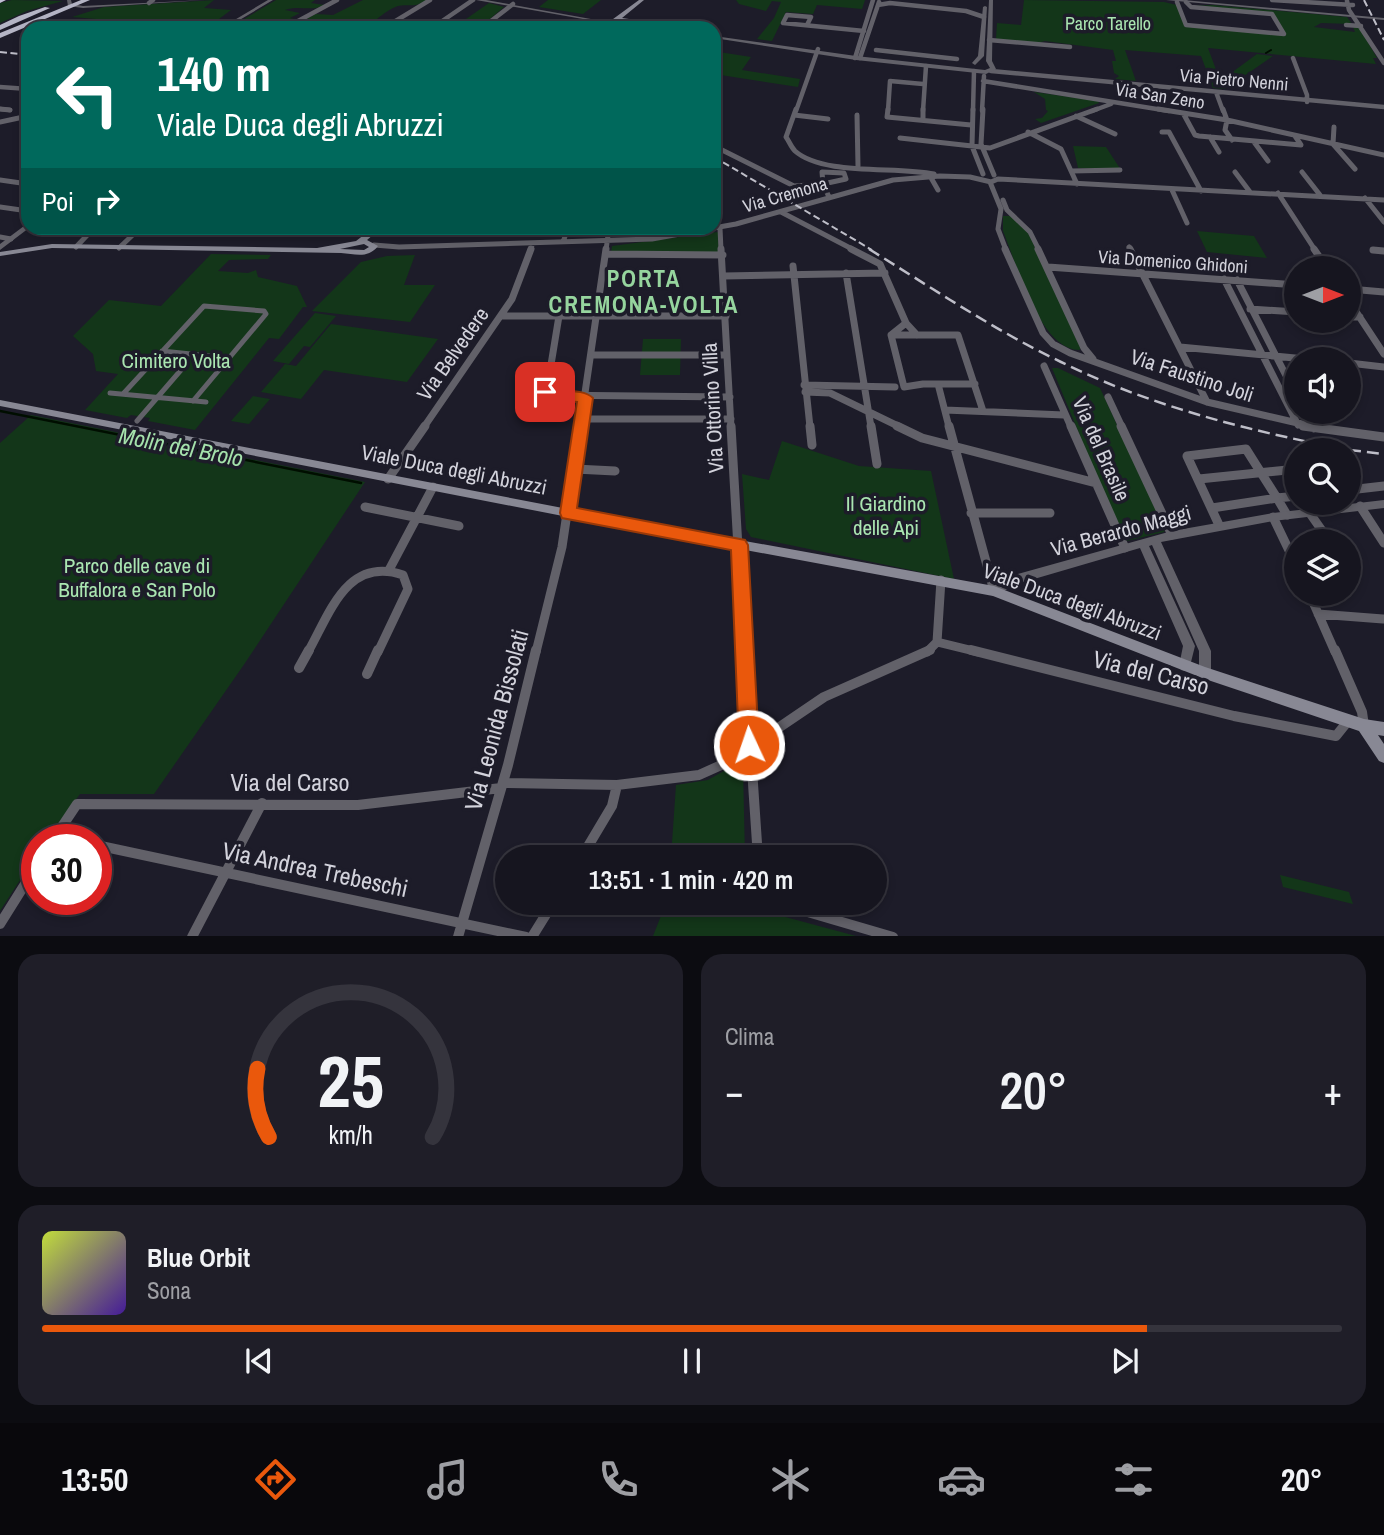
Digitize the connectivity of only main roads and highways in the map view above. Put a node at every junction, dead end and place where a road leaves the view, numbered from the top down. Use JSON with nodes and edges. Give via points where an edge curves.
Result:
{"nodes":[{"id":1,"x":68,"y":0,"type":"edge"},
{"id":2,"x":87,"y":0,"type":"edge"},
{"id":3,"x":642,"y":0,"type":"edge"},
{"id":4,"x":650,"y":0,"type":"edge"},
{"id":5,"x":97,"y":4,"type":"edge"},
{"id":6,"x":68,"y":10,"type":"junction"},
{"id":7,"x":43,"y":21,"type":"edge"},
{"id":8,"x":46,"y":21,"type":"edge"},
{"id":9,"x":56,"y":21,"type":"edge"},
{"id":10,"x":616,"y":21,"type":"edge"},
{"id":11,"x":628,"y":21,"type":"edge"},
{"id":12,"x":0,"y":28,"type":"edge"},
{"id":13,"x":21,"y":31,"type":"edge"},
{"id":14,"x":21,"y":32,"type":"edge"},
{"id":15,"x":0,"y":40,"type":"edge"},
{"id":16,"x":369,"y":235,"type":"edge"},
{"id":17,"x":376,"y":235,"type":"edge"},
{"id":18,"x":356,"y":247,"type":"junction"},
{"id":19,"x":0,"y":252,"type":"edge"},
{"id":20,"x":0,"y":396,"type":"edge"},
{"id":21,"x":0,"y":403,"type":"edge"},
{"id":22,"x":16,"y":404,"type":"junction"},
{"id":23,"x":1375,"y":731,"type":"edge"},
{"id":24,"x":1383,"y":756,"type":"edge"}],
"edges":[{"from":1,"to":12,"type":"highway"},
{"from":2,"to":6,"type":"highway"},
{"from":3,"to":10,"type":"main road"},
{"from":4,"to":11,"type":"main road"},
{"from":5,"to":6,"type":"highway"},
{"from":5,"to":9,"type":"highway"},
{"from":6,"to":7,"type":"highway"},
{"from":6,"to":8,"type":"highway"},
{"from":13,"to":15,"type":"highway"},
{"from":14,"to":15,"type":"highway"},
{"from":16,"to":18,"type":"main road"},
{"from":17,"to":18,"type":"main road","via":[[372,247]]},
{"from":18,"to":19,"type":"main road","via":[[74,247]]},
{"from":20,"to":22,"type":"main road","name":"Viale Duca degli Abruzzi"},
{"from":21,"to":22,"type":"main road","name":"Viale Duca degli Abruzzi"},
{"from":22,"to":23,"type":"main road","name":"Viale Duca degli Abruzzi","via":[[388,479],[994,591],[1185,666]]},
{"from":23,"to":24,"type":"main road"}]}
